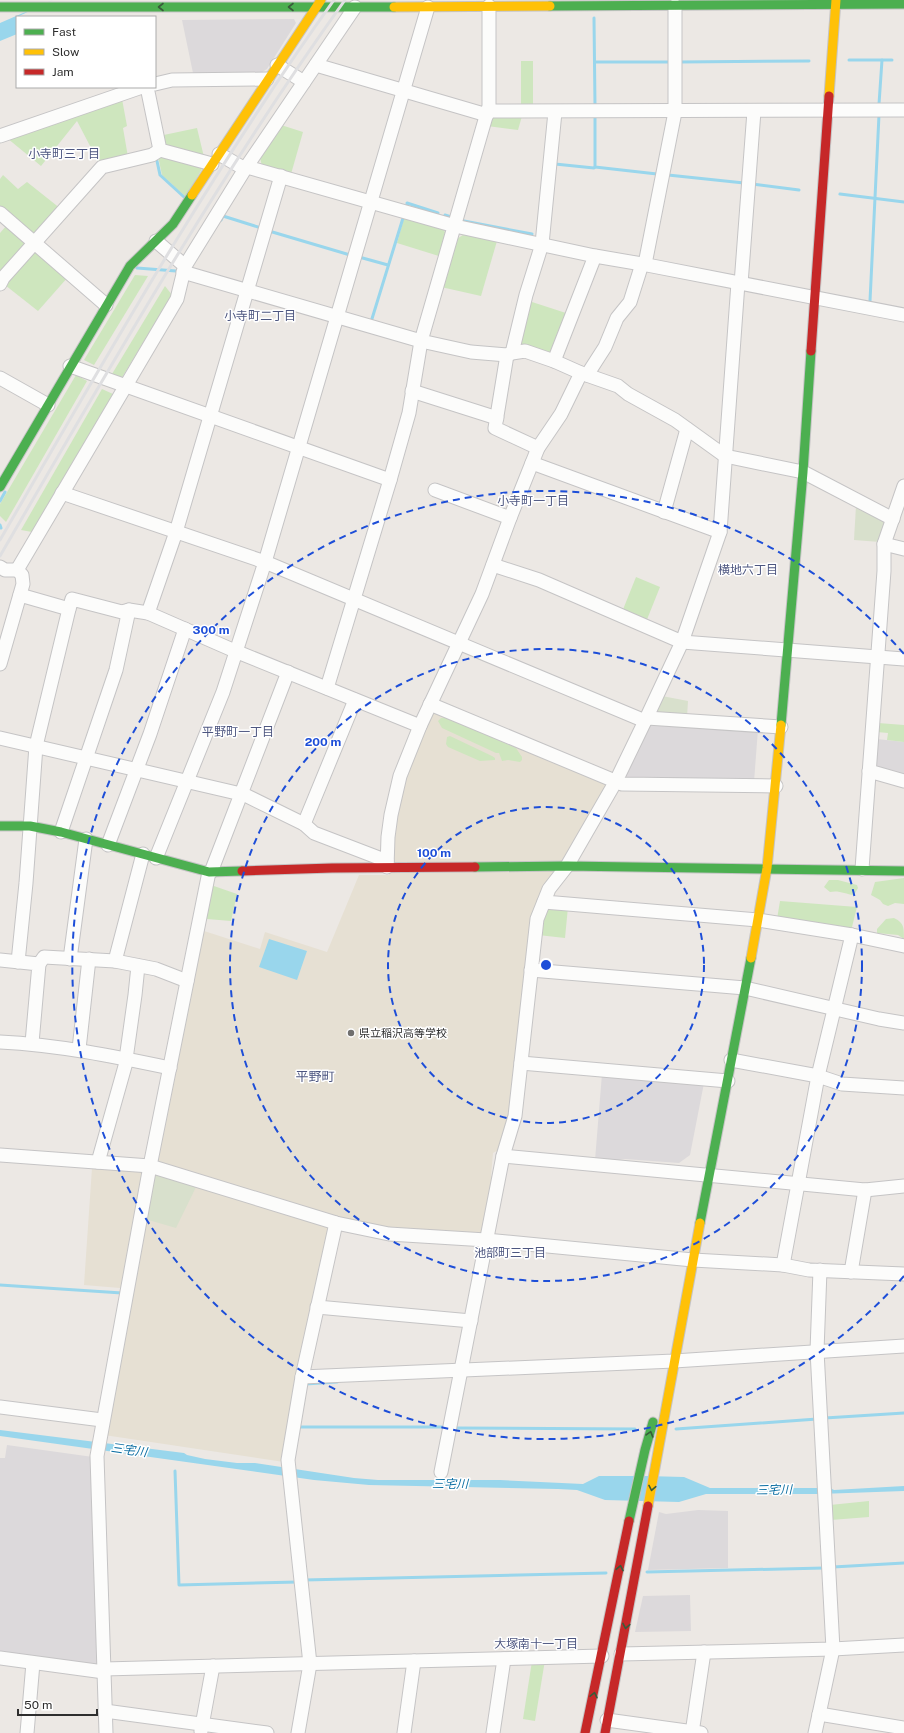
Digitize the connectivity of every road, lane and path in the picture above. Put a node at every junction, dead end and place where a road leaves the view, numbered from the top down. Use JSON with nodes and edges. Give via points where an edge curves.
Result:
{"nodes":[{"id":1,"x":836,"y":3,"type":"edge"},
{"id":2,"x":319,"y":4,"type":"edge"},
{"id":3,"x":904,"y":4,"type":"edge"},
{"id":4,"x":489,"y":6,"type":"junction"},
{"id":5,"x":675,"y":6,"type":"junction"},
{"id":6,"x":0,"y":7,"type":"edge"},
{"id":7,"x":355,"y":7,"type":"junction"},
{"id":8,"x":428,"y":7,"type":"junction"},
{"id":9,"x":132,"y":12,"type":"edge"},
{"id":10,"x":277,"y":65,"type":"junction"},
{"id":11,"x":316,"y":65,"type":"junction"},
{"id":12,"x":267,"y":79,"type":"junction"},
{"id":13,"x":304,"y":82,"type":"junction"},
{"id":14,"x":156,"y":84,"type":"edge"},
{"id":15,"x":139,"y":88,"type":"edge"},
{"id":16,"x":147,"y":88,"type":"edge"},
{"id":17,"x":403,"y":90,"type":"junction"},
{"id":18,"x":829,"y":110,"type":"junction"},
{"id":19,"x":904,"y":110,"type":"edge"},
{"id":20,"x":754,"y":111,"type":"junction"},
{"id":21,"x":555,"y":112,"type":"junction"},
{"id":22,"x":675,"y":112,"type":"junction"},
{"id":23,"x":487,"y":113,"type":"junction"},
{"id":24,"x":0,"y":136,"type":"edge"},
{"id":25,"x":160,"y":150,"type":"junction"},
{"id":26,"x":216,"y":159,"type":"junction"},
{"id":27,"x":246,"y":168,"type":"junction"},
{"id":28,"x":281,"y":176,"type":"junction"},
{"id":29,"x":370,"y":202,"type":"junction"},
{"id":30,"x":0,"y":213,"type":"edge"},
{"id":31,"x":455,"y":226,"type":"junction"},
{"id":32,"x":156,"y":241,"type":"junction"},
{"id":33,"x":34,"y":243,"type":"junction"},
{"id":34,"x":542,"y":244,"type":"junction"},
{"id":35,"x":595,"y":256,"type":"junction"},
{"id":36,"x":644,"y":264,"type":"junction"},
{"id":37,"x":184,"y":269,"type":"junction"},
{"id":38,"x":739,"y":283,"type":"junction"},
{"id":39,"x":0,"y":284,"type":"edge"},
{"id":40,"x":247,"y":290,"type":"junction"},
{"id":41,"x":816,"y":298,"type":"junction"},
{"id":42,"x":106,"y":305,"type":"junction"},
{"id":43,"x":904,"y":315,"type":"edge"},
{"id":44,"x":337,"y":317,"type":"junction"},
{"id":45,"x":421,"y":341,"type":"junction"},
{"id":46,"x":509,"y":354,"type":"junction"},
{"id":47,"x":554,"y":361,"type":"junction"},
{"id":48,"x":70,"y":366,"type":"junction"},
{"id":49,"x":584,"y":374,"type":"junction"},
{"id":50,"x":0,"y":378,"type":"edge"},
{"id":51,"x":124,"y":386,"type":"junction"},
{"id":52,"x":412,"y":391,"type":"junction"},
{"id":53,"x":48,"y":405,"type":"junction"},
{"id":54,"x":210,"y":417,"type":"junction"},
{"id":55,"x":497,"y":418,"type":"junction"},
{"id":56,"x":687,"y":429,"type":"junction"},
{"id":57,"x":298,"y":448,"type":"junction"},
{"id":58,"x":538,"y":448,"type":"junction"},
{"id":59,"x":725,"y":456,"type":"junction"},
{"id":60,"x":532,"y":463,"type":"junction"},
{"id":61,"x":803,"y":472,"type":"junction"},
{"id":62,"x":390,"y":480,"type":"junction"},
{"id":63,"x":904,"y":486,"type":"edge"},
{"id":64,"x":0,"y":487,"type":"edge"},
{"id":65,"x":435,"y":490,"type":"dead end"},
{"id":66,"x":62,"y":493,"type":"junction"},
{"id":67,"x":664,"y":512,"type":"junction"},
{"id":68,"x":510,"y":518,"type":"junction"},
{"id":69,"x":893,"y":519,"type":"junction"},
{"id":70,"x":176,"y":532,"type":"junction"},
{"id":71,"x":720,"y":532,"type":"junction"},
{"id":72,"x":884,"y":544,"type":"junction"},
{"id":73,"x":904,"y":549,"type":"edge"},
{"id":74,"x":265,"y":562,"type":"junction"},
{"id":75,"x":493,"y":565,"type":"junction"},
{"id":76,"x":5,"y":571,"type":"edge"},
{"id":77,"x":20,"y":595,"type":"junction"},
{"id":78,"x":355,"y":600,"type":"junction"},
{"id":79,"x":69,"y":609,"type":"junction"},
{"id":80,"x":129,"y":610,"type":"junction"},
{"id":81,"x":148,"y":613,"type":"junction"},
{"id":82,"x":185,"y":629,"type":"junction"},
{"id":83,"x":682,"y":642,"type":"junction"},
{"id":84,"x":458,"y":643,"type":"junction"},
{"id":85,"x":235,"y":651,"type":"junction"},
{"id":86,"x":787,"y":651,"type":"junction"},
{"id":87,"x":878,"y":657,"type":"junction"},
{"id":88,"x":904,"y":659,"type":"edge"},
{"id":89,"x":0,"y":664,"type":"edge"},
{"id":90,"x":288,"y":672,"type":"junction"},
{"id":91,"x":327,"y":688,"type":"junction"},
{"id":92,"x":356,"y":700,"type":"junction"},
{"id":93,"x":430,"y":704,"type":"junction"},
{"id":94,"x":646,"y":719,"type":"junction"},
{"id":95,"x":420,"y":726,"type":"junction"},
{"id":96,"x":781,"y":727,"type":"junction"},
{"id":97,"x":0,"y":738,"type":"edge"},
{"id":98,"x":36,"y":746,"type":"junction"},
{"id":99,"x":86,"y":758,"type":"junction"},
{"id":100,"x":137,"y":770,"type":"junction"},
{"id":101,"x":869,"y":771,"type":"junction"},
{"id":102,"x":616,"y":781,"type":"junction"},
{"id":103,"x":904,"y":781,"type":"edge"},
{"id":104,"x":187,"y":782,"type":"junction"},
{"id":105,"x":776,"y":786,"type":"junction"},
{"id":106,"x":241,"y":794,"type":"junction"},
{"id":107,"x":304,"y":824,"type":"junction"},
{"id":108,"x":0,"y":826,"type":"edge"},
{"id":109,"x":30,"y":826,"type":"junction"},
{"id":110,"x":61,"y":832,"type":"junction"},
{"id":111,"x":86,"y":839,"type":"junction"},
{"id":112,"x":108,"y":845,"type":"junction"},
{"id":113,"x":143,"y":854,"type":"junction"},
{"id":114,"x":156,"y":858,"type":"junction"},
{"id":115,"x":387,"y":864,"type":"junction"},
{"id":116,"x":567,"y":866,"type":"junction"},
{"id":117,"x":767,"y":868,"type":"junction"},
{"id":118,"x":862,"y":869,"type":"junction"},
{"id":119,"x":904,"y":871,"type":"edge"},
{"id":120,"x":210,"y":872,"type":"junction"},
{"id":121,"x":544,"y":902,"type":"junction"},
{"id":122,"x":758,"y":920,"type":"junction"},
{"id":123,"x":852,"y":935,"type":"junction"},
{"id":124,"x":904,"y":946,"type":"edge"},
{"id":125,"x":70,"y":959,"type":"junction"},
{"id":126,"x":89,"y":959,"type":"junction"},
{"id":127,"x":0,"y":960,"type":"edge"},
{"id":128,"x":18,"y":962,"type":"junction"},
{"id":129,"x":115,"y":962,"type":"junction"},
{"id":130,"x":39,"y":964,"type":"junction"},
{"id":131,"x":138,"y":966,"type":"junction"},
{"id":132,"x":531,"y":970,"type":"junction"},
{"id":133,"x":187,"y":981,"type":"junction"},
{"id":134,"x":745,"y":988,"type":"junction"},
{"id":135,"x":834,"y":1008,"type":"junction"},
{"id":136,"x":904,"y":1023,"type":"edge"},
{"id":137,"x":0,"y":1042,"type":"edge"},
{"id":138,"x":32,"y":1044,"type":"junction"},
{"id":139,"x":79,"y":1049,"type":"junction"},
{"id":140,"x":126,"y":1059,"type":"junction"},
{"id":141,"x":732,"y":1060,"type":"junction"},
{"id":142,"x":521,"y":1064,"type":"junction"},
{"id":143,"x":170,"y":1068,"type":"junction"},
{"id":144,"x":818,"y":1076,"type":"junction"},
{"id":145,"x":728,"y":1081,"type":"junction"},
{"id":146,"x":904,"y":1088,"type":"edge"},
{"id":147,"x":0,"y":1155,"type":"edge"},
{"id":148,"x":503,"y":1156,"type":"junction"},
{"id":149,"x":98,"y":1162,"type":"junction"},
{"id":150,"x":150,"y":1166,"type":"junction"},
{"id":151,"x":710,"y":1174,"type":"junction"},
{"id":152,"x":798,"y":1185,"type":"junction"},
{"id":153,"x":904,"y":1186,"type":"edge"},
{"id":154,"x":865,"y":1190,"type":"junction"},
{"id":155,"x":336,"y":1223,"type":"junction"},
{"id":156,"x":486,"y":1240,"type":"junction"},
{"id":157,"x":693,"y":1260,"type":"junction"},
{"id":158,"x":783,"y":1265,"type":"junction"},
{"id":159,"x":820,"y":1270,"type":"junction"},
{"id":160,"x":850,"y":1272,"type":"junction"},
{"id":161,"x":904,"y":1274,"type":"edge"},
{"id":162,"x":317,"y":1307,"type":"junction"},
{"id":163,"x":471,"y":1321,"type":"junction"},
{"id":164,"x":904,"y":1346,"type":"edge"},
{"id":165,"x":817,"y":1351,"type":"junction"},
{"id":166,"x":674,"y":1361,"type":"junction"},
{"id":167,"x":462,"y":1371,"type":"junction"},
{"id":168,"x":302,"y":1377,"type":"junction"},
{"id":169,"x":0,"y":1407,"type":"edge"},
{"id":170,"x":102,"y":1420,"type":"junction"},
{"id":171,"x":441,"y":1472,"type":"dead end"},
{"id":172,"x":904,"y":1645,"type":"edge"},
{"id":173,"x":833,"y":1649,"type":"junction"},
{"id":174,"x":704,"y":1652,"type":"junction"},
{"id":175,"x":621,"y":1654,"type":"junction"},
{"id":176,"x":602,"y":1656,"type":"junction"},
{"id":177,"x":0,"y":1658,"type":"edge"},
{"id":178,"x":504,"y":1659,"type":"junction"},
{"id":179,"x":414,"y":1661,"type":"junction"},
{"id":180,"x":33,"y":1663,"type":"junction"},
{"id":181,"x":310,"y":1664,"type":"junction"},
{"id":182,"x":213,"y":1666,"type":"junction"},
{"id":183,"x":104,"y":1671,"type":"junction"},
{"id":184,"x":105,"y":1711,"type":"junction"},
{"id":185,"x":819,"y":1714,"type":"junction"},
{"id":186,"x":606,"y":1727,"type":"edge"},
{"id":187,"x":904,"y":1728,"type":"edge"},
{"id":188,"x":201,"y":1729,"type":"edge"},
{"id":189,"x":27,"y":1733,"type":"edge"},
{"id":190,"x":106,"y":1733,"type":"edge"},
{"id":191,"x":267,"y":1733,"type":"edge"},
{"id":192,"x":298,"y":1733,"type":"edge"},
{"id":193,"x":404,"y":1733,"type":"edge"},
{"id":194,"x":493,"y":1733,"type":"edge"},
{"id":195,"x":586,"y":1733,"type":"edge"},
{"id":196,"x":695,"y":1733,"type":"edge"},
{"id":197,"x":815,"y":1733,"type":"edge"}],
"edges":[{"from":1,"to":3,"type":"street"},
{"from":1,"to":5,"type":"street"},
{"from":1,"to":18,"type":"street"},
{"from":2,"to":7,"type":"street"},
{"from":2,"to":9,"type":"street","one_way":true},
{"from":2,"to":10,"type":"street"},
{"from":4,"to":5,"type":"street"},
{"from":4,"to":8,"type":"street"},
{"from":4,"to":23,"type":"street"},
{"from":5,"to":22,"type":"street"},
{"from":6,"to":9,"type":"street","via":[[98,6]]},
{"from":7,"to":8,"type":"street"},
{"from":7,"to":11,"type":"street"},
{"from":8,"to":17,"type":"street"},
{"from":10,"to":12,"type":"street"},
{"from":10,"to":13,"type":"street"},
{"from":11,"to":13,"type":"street"},
{"from":11,"to":17,"type":"street"},
{"from":12,"to":14,"type":"street","via":[[172,80]]},
{"from":12,"to":26,"type":"street"},
{"from":13,"to":27,"type":"street"},
{"from":15,"to":24,"type":"street"},
{"from":16,"to":25,"type":"street"},
{"from":17,"to":23,"type":"street"},
{"from":17,"to":29,"type":"street"},
{"from":18,"to":19,"type":"street"},
{"from":18,"to":20,"type":"street"},
{"from":18,"to":41,"type":"street"},
{"from":20,"to":22,"type":"street"},
{"from":20,"to":38,"type":"street"},
{"from":21,"to":22,"type":"street"},
{"from":21,"to":23,"type":"street"},
{"from":21,"to":34,"type":"street"},
{"from":22,"to":36,"type":"street"},
{"from":23,"to":31,"type":"street"},
{"from":25,"to":26,"type":"street"},
{"from":25,"to":33,"type":"street","via":[[152,155],[102,167]]},
{"from":26,"to":27,"type":"street"},
{"from":26,"to":32,"type":"street","via":[[173,224]]},
{"from":27,"to":28,"type":"street"},
{"from":27,"to":37,"type":"street"},
{"from":28,"to":29,"type":"street"},
{"from":28,"to":40,"type":"street"},
{"from":29,"to":31,"type":"street"},
{"from":29,"to":44,"type":"street"},
{"from":30,"to":33,"type":"street"},
{"from":31,"to":34,"type":"street"},
{"from":31,"to":45,"type":"street"},
{"from":32,"to":37,"type":"street"},
{"from":32,"to":42,"type":"street","via":[[130,266]]},
{"from":33,"to":39,"type":"street"},
{"from":33,"to":42,"type":"street"},
{"from":34,"to":35,"type":"street"},
{"from":34,"to":46,"type":"street"},
{"from":35,"to":36,"type":"street"},
{"from":35,"to":47,"type":"street"},
{"from":36,"to":38,"type":"street"},
{"from":36,"to":49,"type":"street","via":[[630,302],[618,318],[605,348]]},
{"from":37,"to":40,"type":"street"},
{"from":37,"to":51,"type":"street","via":[[177,299]]},
{"from":38,"to":41,"type":"street"},
{"from":38,"to":59,"type":"street"},
{"from":40,"to":44,"type":"street"},
{"from":40,"to":54,"type":"street"},
{"from":41,"to":43,"type":"street"},
{"from":41,"to":61,"type":"street"},
{"from":42,"to":48,"type":"street"},
{"from":44,"to":45,"type":"street"},
{"from":44,"to":57,"type":"street"},
{"from":45,"to":46,"type":"street","via":[[471,352]]},
{"from":45,"to":52,"type":"street"},
{"from":46,"to":47,"type":"street","via":[[525,352]]},
{"from":46,"to":55,"type":"street"},
{"from":47,"to":49,"type":"street"},
{"from":48,"to":51,"type":"street"},
{"from":48,"to":53,"type":"street"},
{"from":49,"to":56,"type":"street","via":[[618,386]]},
{"from":49,"to":58,"type":"street"},
{"from":50,"to":53,"type":"street"},
{"from":51,"to":54,"type":"street"},
{"from":51,"to":66,"type":"street"},
{"from":52,"to":55,"type":"street"},
{"from":52,"to":62,"type":"street","via":[[409,413]]},
{"from":53,"to":64,"type":"street"},
{"from":54,"to":57,"type":"street"},
{"from":54,"to":70,"type":"street"},
{"from":55,"to":58,"type":"street","via":[[495,428]]},
{"from":56,"to":59,"type":"street"},
{"from":56,"to":67,"type":"street"},
{"from":57,"to":62,"type":"street"},
{"from":57,"to":74,"type":"street"},
{"from":58,"to":60,"type":"street"},
{"from":59,"to":61,"type":"street"},
{"from":59,"to":71,"type":"street"},
{"from":60,"to":67,"type":"street"},
{"from":60,"to":68,"type":"street"},
{"from":61,"to":69,"type":"street"},
{"from":61,"to":86,"type":"street"},
{"from":62,"to":78,"type":"street"},
{"from":63,"to":69,"type":"street"},
{"from":65,"to":68,"type":"street"},
{"from":66,"to":70,"type":"street"},
{"from":66,"to":76,"type":"street"},
{"from":67,"to":71,"type":"street"},
{"from":68,"to":75,"type":"street"},
{"from":69,"to":72,"type":"street"},
{"from":70,"to":74,"type":"street"},
{"from":70,"to":81,"type":"street"},
{"from":71,"to":83,"type":"street"},
{"from":72,"to":73,"type":"street"},
{"from":72,"to":87,"type":"street"},
{"from":74,"to":78,"type":"street"},
{"from":74,"to":85,"type":"street"},
{"from":75,"to":83,"type":"street","via":[[539,580]]},
{"from":75,"to":84,"type":"street"},
{"from":76,"to":77,"type":"street","via":[[22,575]]},
{"from":77,"to":79,"type":"street"},
{"from":77,"to":89,"type":"street"},
{"from":78,"to":84,"type":"street"},
{"from":78,"to":91,"type":"street"},
{"from":79,"to":80,"type":"street","via":[[72,599],[122,612]]},
{"from":79,"to":98,"type":"street"},
{"from":80,"to":81,"type":"street"},
{"from":80,"to":99,"type":"street","via":[[116,670]]},
{"from":81,"to":82,"type":"street"},
{"from":82,"to":85,"type":"street"},
{"from":82,"to":100,"type":"street"},
{"from":83,"to":86,"type":"street"},
{"from":83,"to":94,"type":"street"},
{"from":84,"to":93,"type":"street"},
{"from":84,"to":94,"type":"street"},
{"from":85,"to":90,"type":"street"},
{"from":85,"to":104,"type":"street","via":[[223,692]]},
{"from":86,"to":87,"type":"street"},
{"from":86,"to":96,"type":"street"},
{"from":87,"to":88,"type":"street"},
{"from":87,"to":101,"type":"street"},
{"from":90,"to":91,"type":"street"},
{"from":90,"to":106,"type":"street"},
{"from":91,"to":92,"type":"street"},
{"from":92,"to":95,"type":"street"},
{"from":92,"to":107,"type":"street"},
{"from":93,"to":95,"type":"street"},
{"from":93,"to":102,"type":"street"},
{"from":94,"to":96,"type":"street"},
{"from":94,"to":102,"type":"street"},
{"from":95,"to":115,"type":"street","via":[[396,791],[388,837]]},
{"from":96,"to":105,"type":"street"},
{"from":97,"to":98,"type":"street"},
{"from":98,"to":99,"type":"street"},
{"from":98,"to":109,"type":"street"},
{"from":99,"to":100,"type":"street"},
{"from":99,"to":110,"type":"street"},
{"from":100,"to":104,"type":"street"},
{"from":100,"to":112,"type":"street"},
{"from":101,"to":103,"type":"street"},
{"from":101,"to":118,"type":"street"},
{"from":102,"to":105,"type":"street","via":[[622,784]]},
{"from":102,"to":116,"type":"street"},
{"from":104,"to":106,"type":"street"},
{"from":104,"to":114,"type":"street"},
{"from":105,"to":117,"type":"street"},
{"from":106,"to":107,"type":"street"},
{"from":106,"to":120,"type":"street"},
{"from":107,"to":115,"type":"street","via":[[314,833]]},
{"from":108,"to":109,"type":"street"},
{"from":109,"to":110,"type":"street"},
{"from":109,"to":128,"type":"street"},
{"from":110,"to":111,"type":"street"},
{"from":111,"to":112,"type":"street"},
{"from":111,"to":125,"type":"street"},
{"from":112,"to":113,"type":"street"},
{"from":113,"to":114,"type":"street"},
{"from":113,"to":129,"type":"street"},
{"from":114,"to":120,"type":"street"},
{"from":115,"to":116,"type":"street"},
{"from":115,"to":120,"type":"street"},
{"from":116,"to":117,"type":"street"},
{"from":116,"to":121,"type":"street","via":[[549,889]]},
{"from":117,"to":118,"type":"street"},
{"from":117,"to":122,"type":"street"},
{"from":118,"to":119,"type":"street"},
{"from":120,"to":133,"type":"street"},
{"from":121,"to":122,"type":"street"},
{"from":121,"to":132,"type":"street","via":[[537,919]]},
{"from":122,"to":123,"type":"street"},
{"from":122,"to":134,"type":"street"},
{"from":123,"to":124,"type":"street"},
{"from":123,"to":135,"type":"street"},
{"from":125,"to":126,"type":"street"},
{"from":125,"to":130,"type":"street","via":[[44,958]]},
{"from":126,"to":129,"type":"street"},
{"from":126,"to":139,"type":"street"},
{"from":127,"to":128,"type":"street"},
{"from":128,"to":130,"type":"street"},
{"from":129,"to":131,"type":"street"},
{"from":130,"to":138,"type":"street"},
{"from":131,"to":133,"type":"street","via":[[156,969]]},
{"from":131,"to":140,"type":"street"},
{"from":132,"to":134,"type":"street"},
{"from":132,"to":142,"type":"street"},
{"from":133,"to":143,"type":"street"},
{"from":134,"to":135,"type":"street"},
{"from":134,"to":141,"type":"street"},
{"from":135,"to":136,"type":"street"},
{"from":135,"to":144,"type":"street"},
{"from":137,"to":138,"type":"street"},
{"from":138,"to":139,"type":"street"},
{"from":139,"to":140,"type":"street"},
{"from":140,"to":143,"type":"street"},
{"from":140,"to":149,"type":"street"},
{"from":141,"to":144,"type":"street"},
{"from":141,"to":145,"type":"street"},
{"from":142,"to":145,"type":"street"},
{"from":142,"to":148,"type":"street","via":[[515,1116]]},
{"from":143,"to":150,"type":"street"},
{"from":144,"to":146,"type":"street","via":[[842,1084]]},
{"from":144,"to":152,"type":"street"},
{"from":145,"to":151,"type":"street"},
{"from":147,"to":149,"type":"street"},
{"from":148,"to":151,"type":"street"},
{"from":148,"to":156,"type":"street"},
{"from":149,"to":150,"type":"street"},
{"from":150,"to":155,"type":"street"},
{"from":150,"to":170,"type":"street"},
{"from":151,"to":152,"type":"street"},
{"from":151,"to":157,"type":"street"},
{"from":152,"to":154,"type":"street"},
{"from":152,"to":158,"type":"street"},
{"from":153,"to":154,"type":"street"},
{"from":154,"to":160,"type":"street"},
{"from":155,"to":156,"type":"street","via":[[389,1234]]},
{"from":155,"to":162,"type":"street"},
{"from":156,"to":157,"type":"street"},
{"from":156,"to":163,"type":"street"},
{"from":157,"to":158,"type":"street"},
{"from":157,"to":166,"type":"street"},
{"from":158,"to":159,"type":"street"},
{"from":159,"to":160,"type":"street"},
{"from":159,"to":165,"type":"street"},
{"from":160,"to":161,"type":"street"},
{"from":162,"to":163,"type":"street"},
{"from":162,"to":168,"type":"street"},
{"from":163,"to":167,"type":"street"},
{"from":164,"to":165,"type":"street"},
{"from":165,"to":166,"type":"street"},
{"from":165,"to":173,"type":"street"},
{"from":166,"to":167,"type":"street"},
{"from":166,"to":175,"type":"street","one_way":true},
{"from":176,"to":166,"type":"street","one_way":true,"via":[[640,1472]]},
{"from":167,"to":168,"type":"street"},
{"from":167,"to":171,"type":"street"},
{"from":168,"to":181,"type":"street","via":[[288,1460]]},
{"from":169,"to":170,"type":"street"},
{"from":170,"to":183,"type":"street","via":[[97,1453]]},
{"from":172,"to":173,"type":"street"},
{"from":173,"to":174,"type":"street"},
{"from":173,"to":185,"type":"street"},
{"from":174,"to":175,"type":"street"},
{"from":174,"to":196,"type":"street"},
{"from":175,"to":186,"type":"street"},
{"from":176,"to":178,"type":"street"},
{"from":195,"to":176,"type":"street","one_way":true},
{"from":177,"to":180,"type":"street"},
{"from":178,"to":179,"type":"street"},
{"from":178,"to":194,"type":"street"},
{"from":179,"to":181,"type":"street"},
{"from":179,"to":193,"type":"street"},
{"from":180,"to":183,"type":"street"},
{"from":180,"to":189,"type":"street"},
{"from":181,"to":182,"type":"street"},
{"from":181,"to":192,"type":"street"},
{"from":182,"to":183,"type":"street"},
{"from":182,"to":188,"type":"street"},
{"from":183,"to":184,"type":"street"},
{"from":184,"to":188,"type":"street"},
{"from":184,"to":190,"type":"street"},
{"from":185,"to":187,"type":"street"},
{"from":185,"to":197,"type":"street"},
{"from":186,"to":196,"type":"street"},
{"from":188,"to":191,"type":"street"}]}
